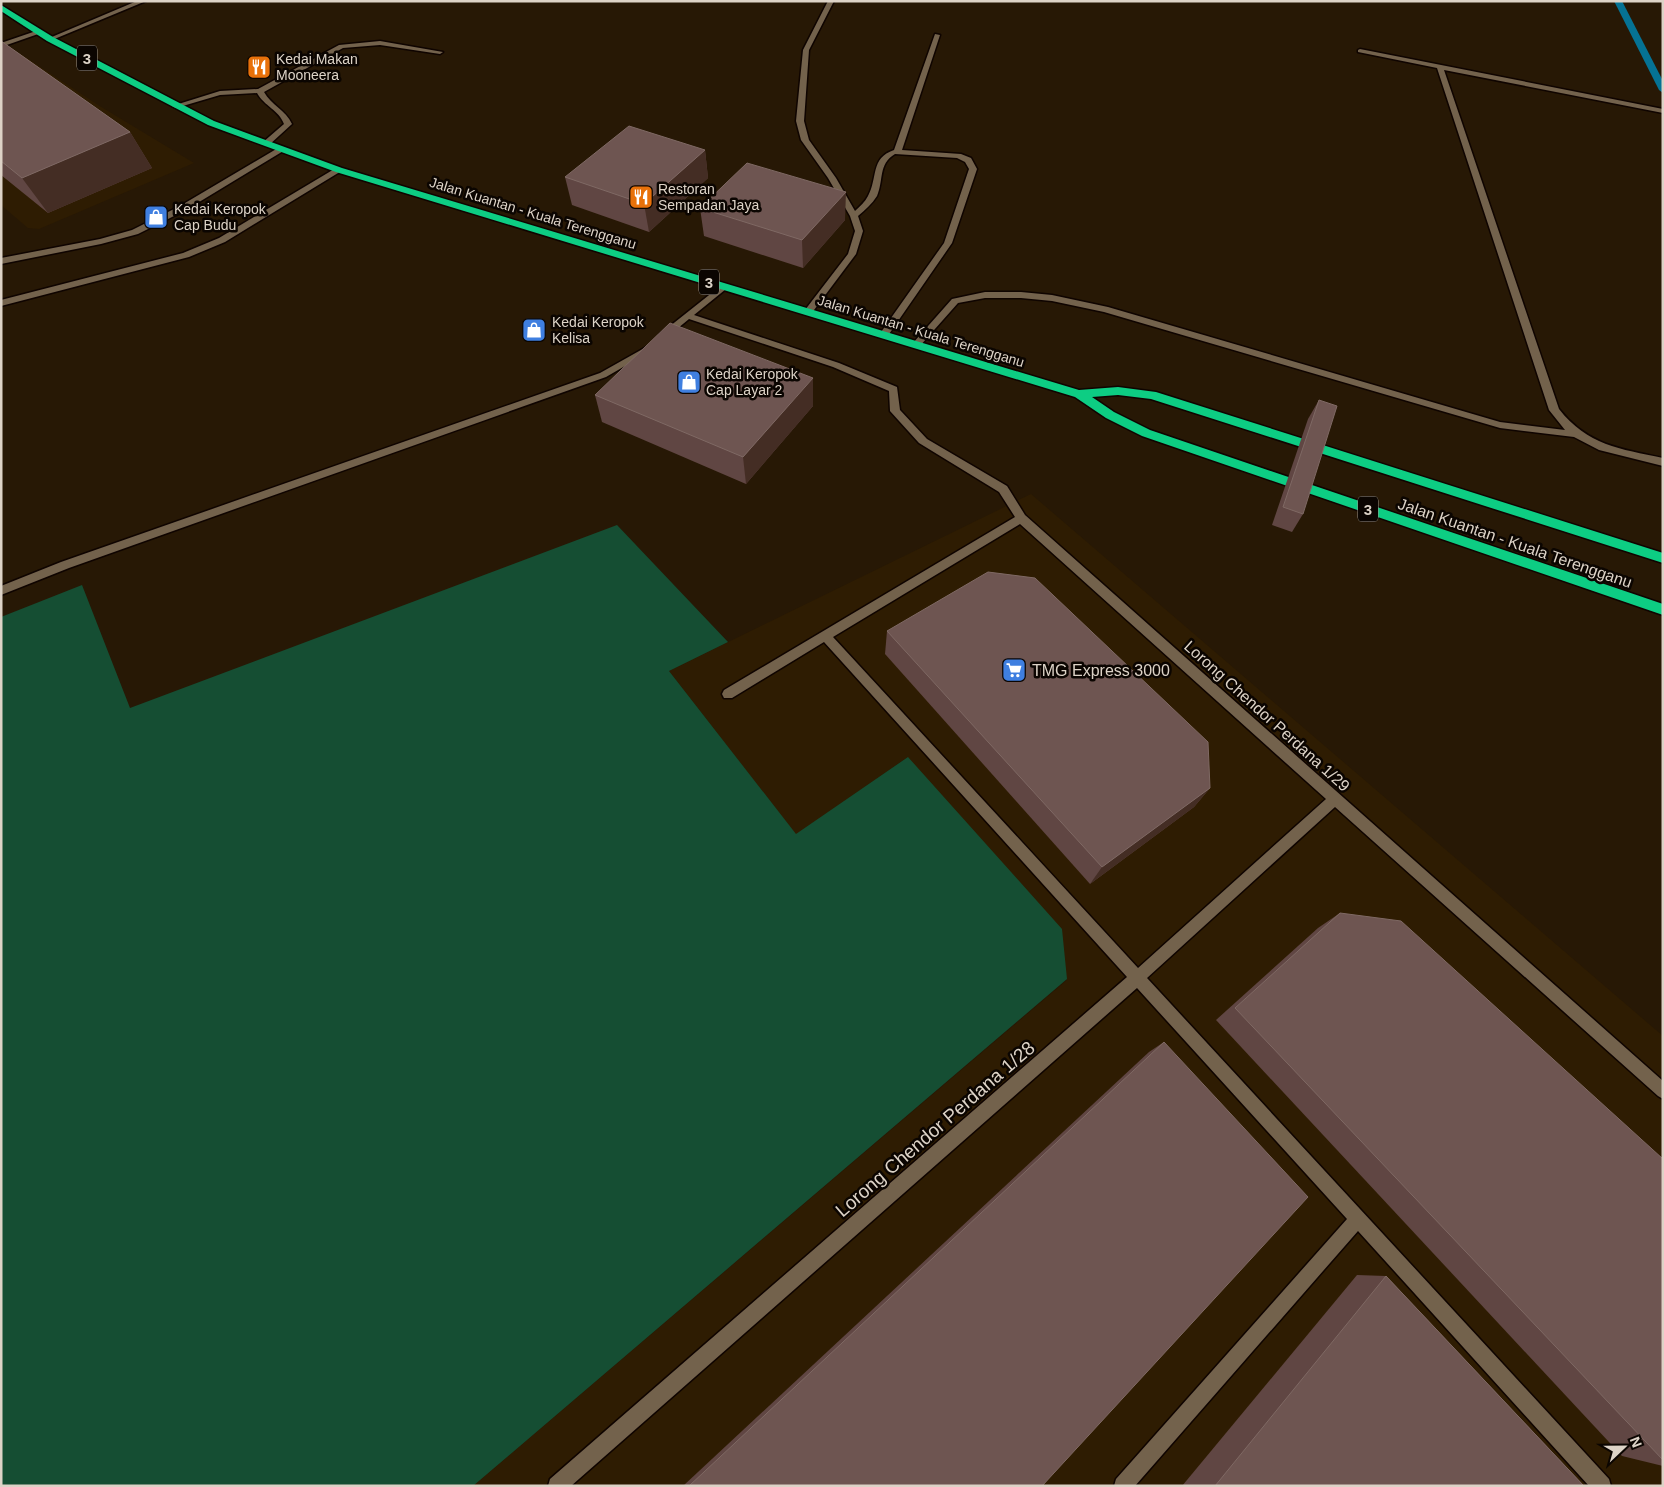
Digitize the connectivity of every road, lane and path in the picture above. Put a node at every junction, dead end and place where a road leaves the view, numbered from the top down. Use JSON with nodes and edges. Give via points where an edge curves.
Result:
{"nodes":[{"id":1,"x":143,"y":1,"type":"edge"},
{"id":2,"x":831,"y":1,"type":"edge"},
{"id":3,"x":1,"y":7,"type":"edge"},
{"id":4,"x":39,"y":32,"type":"junction"},
{"id":5,"x":937,"y":35,"type":"dead end"},
{"id":6,"x":50,"y":39,"type":"junction"},
{"id":7,"x":1,"y":45,"type":"edge"},
{"id":8,"x":1360,"y":51,"type":"dead end"},
{"id":9,"x":440,"y":52,"type":"dead end"},
{"id":10,"x":1440,"y":68,"type":"junction"},
{"id":11,"x":260,"y":91,"type":"junction"},
{"id":12,"x":176,"y":106,"type":"junction"},
{"id":13,"x":1663,"y":111,"type":"edge"},
{"id":14,"x":266,"y":143,"type":"junction"},
{"id":15,"x":281,"y":150,"type":"junction"},
{"id":16,"x":897,"y":152,"type":"junction"},
{"id":17,"x":339,"y":170,"type":"junction"},
{"id":18,"x":854,"y":216,"type":"junction"},
{"id":19,"x":1,"y":260,"type":"edge"},
{"id":20,"x":723,"y":287,"type":"junction"},
{"id":21,"x":1,"y":303,"type":"edge"},
{"id":22,"x":808,"y":312,"type":"junction"},
{"id":23,"x":688,"y":316,"type":"junction"},
{"id":24,"x":884,"y":335,"type":"junction"},
{"id":25,"x":916,"y":345,"type":"junction"},
{"id":26,"x":1079,"y":394,"type":"junction"},
{"id":27,"x":1573,"y":434,"type":"junction"},
{"id":28,"x":1663,"y":462,"type":"edge"},
{"id":29,"x":1021,"y":518,"type":"junction"},
{"id":30,"x":1663,"y":558,"type":"edge"},
{"id":31,"x":1,"y":591,"type":"edge"},
{"id":32,"x":1663,"y":610,"type":"edge"},
{"id":33,"x":825,"y":636,"type":"junction"},
{"id":34,"x":728,"y":694,"type":"dead end"},
{"id":35,"x":1335,"y":799,"type":"junction"},
{"id":36,"x":1137,"y":978,"type":"junction"},
{"id":37,"x":1663,"y":1091,"type":"edge"},
{"id":38,"x":1358,"y":1218,"type":"junction"},
{"id":39,"x":557,"y":1486,"type":"edge"},
{"id":40,"x":1123,"y":1486,"type":"edge"},
{"id":41,"x":1602,"y":1486,"type":"edge"}],
"edges":[{"from":1,"to":6,"type":"street"},
{"from":2,"to":18,"type":"street","via":[[806,50],[800,121],[805,140]]},
{"from":3,"to":4,"type":"highway","name":"Jalan Kuantan - Kuala Terengganu","number":"3"},
{"from":4,"to":6,"type":"highway","name":"Jalan Kuantan - Kuala Terengganu","number":"3"},
{"from":4,"to":7,"type":"street"},
{"from":5,"to":16,"type":"street"},
{"from":6,"to":12,"type":"highway","name":"Jalan Kuantan - Kuala Terengganu","number":"3"},
{"from":8,"to":10,"type":"street"},
{"from":9,"to":11,"type":"street","via":[[380,43],[341,46]]},
{"from":10,"to":13,"type":"street"},
{"from":10,"to":27,"type":"street","via":[[1554,410]]},
{"from":11,"to":12,"type":"street","via":[[220,93]]},
{"from":11,"to":14,"type":"street","via":[[263,99],[286,116],[288,124]]},
{"from":12,"to":14,"type":"highway","name":"Jalan Kuantan - Kuala Terengganu","number":"3"},
{"from":14,"to":15,"type":"highway","name":"Jalan Kuantan - Kuala Terengganu","number":"3"},
{"from":15,"to":17,"type":"highway","name":"Jalan Kuantan - Kuala Terengganu","number":"3"},
{"from":15,"to":19,"type":"street","via":[[183,208],[135,232]]},
{"from":16,"to":18,"type":"street","via":[[886,155],[881,161],[873,196]]},
{"from":16,"to":24,"type":"street","via":[[958,156],[968,160],[973,169],[948,243]]},
{"from":17,"to":20,"type":"highway","name":"Jalan Kuantan - Kuala Terengganu","number":"3"},
{"from":17,"to":21,"type":"street","via":[[222,240],[186,255]]},
{"from":18,"to":22,"type":"street","via":[[858,239],[852,254]]},
{"from":20,"to":22,"type":"highway","name":"Jalan Kuantan - Kuala Terengganu","number":"3"},
{"from":20,"to":23,"type":"street"},
{"from":22,"to":24,"type":"highway","name":"Jalan Kuantan - Kuala Terengganu","number":"3"},
{"from":23,"to":29,"type":"street","name":"Lorong Chendor Perdana 1/29","via":[[836,365],[894,389],[895,411],[923,441],[1003,489]]},
{"from":23,"to":31,"type":"street","via":[[647,349],[603,375],[65,565]]},
{"from":24,"to":25,"type":"highway","name":"Jalan Kuantan - Kuala Terengganu","number":"3"},
{"from":25,"to":26,"type":"highway","name":"Jalan Kuantan - Kuala Terengganu","number":"3"},
{"from":25,"to":27,"type":"street","via":[[955,301],[985,294],[1052,298],[1114,311],[1500,424]]},
{"from":26,"to":30,"type":"highway","name":"Jalan Kuantan - Kuala Terengganu","number":"3","via":[[1118,391],[1152,395]]},
{"from":26,"to":32,"type":"highway","name":"Jalan Kuantan - Kuala Terengganu","number":"3","via":[[1110,415],[1146,432]]},
{"from":27,"to":28,"type":"street","via":[[1591,445]]},
{"from":29,"to":33,"type":"street"},
{"from":29,"to":35,"type":"street","name":"Lorong Chendor Perdana 1/29"},
{"from":33,"to":34,"type":"street"},
{"from":33,"to":36,"type":"street"},
{"from":35,"to":36,"type":"street","name":"Lorong Chendor Perdana 1/28"},
{"from":35,"to":37,"type":"street","name":"Lorong Chendor Perdana 1/29"},
{"from":36,"to":38,"type":"street"},
{"from":36,"to":39,"type":"street","name":"Lorong Chendor Perdana 1/28"},
{"from":38,"to":40,"type":"street"},
{"from":38,"to":41,"type":"street"}]}
